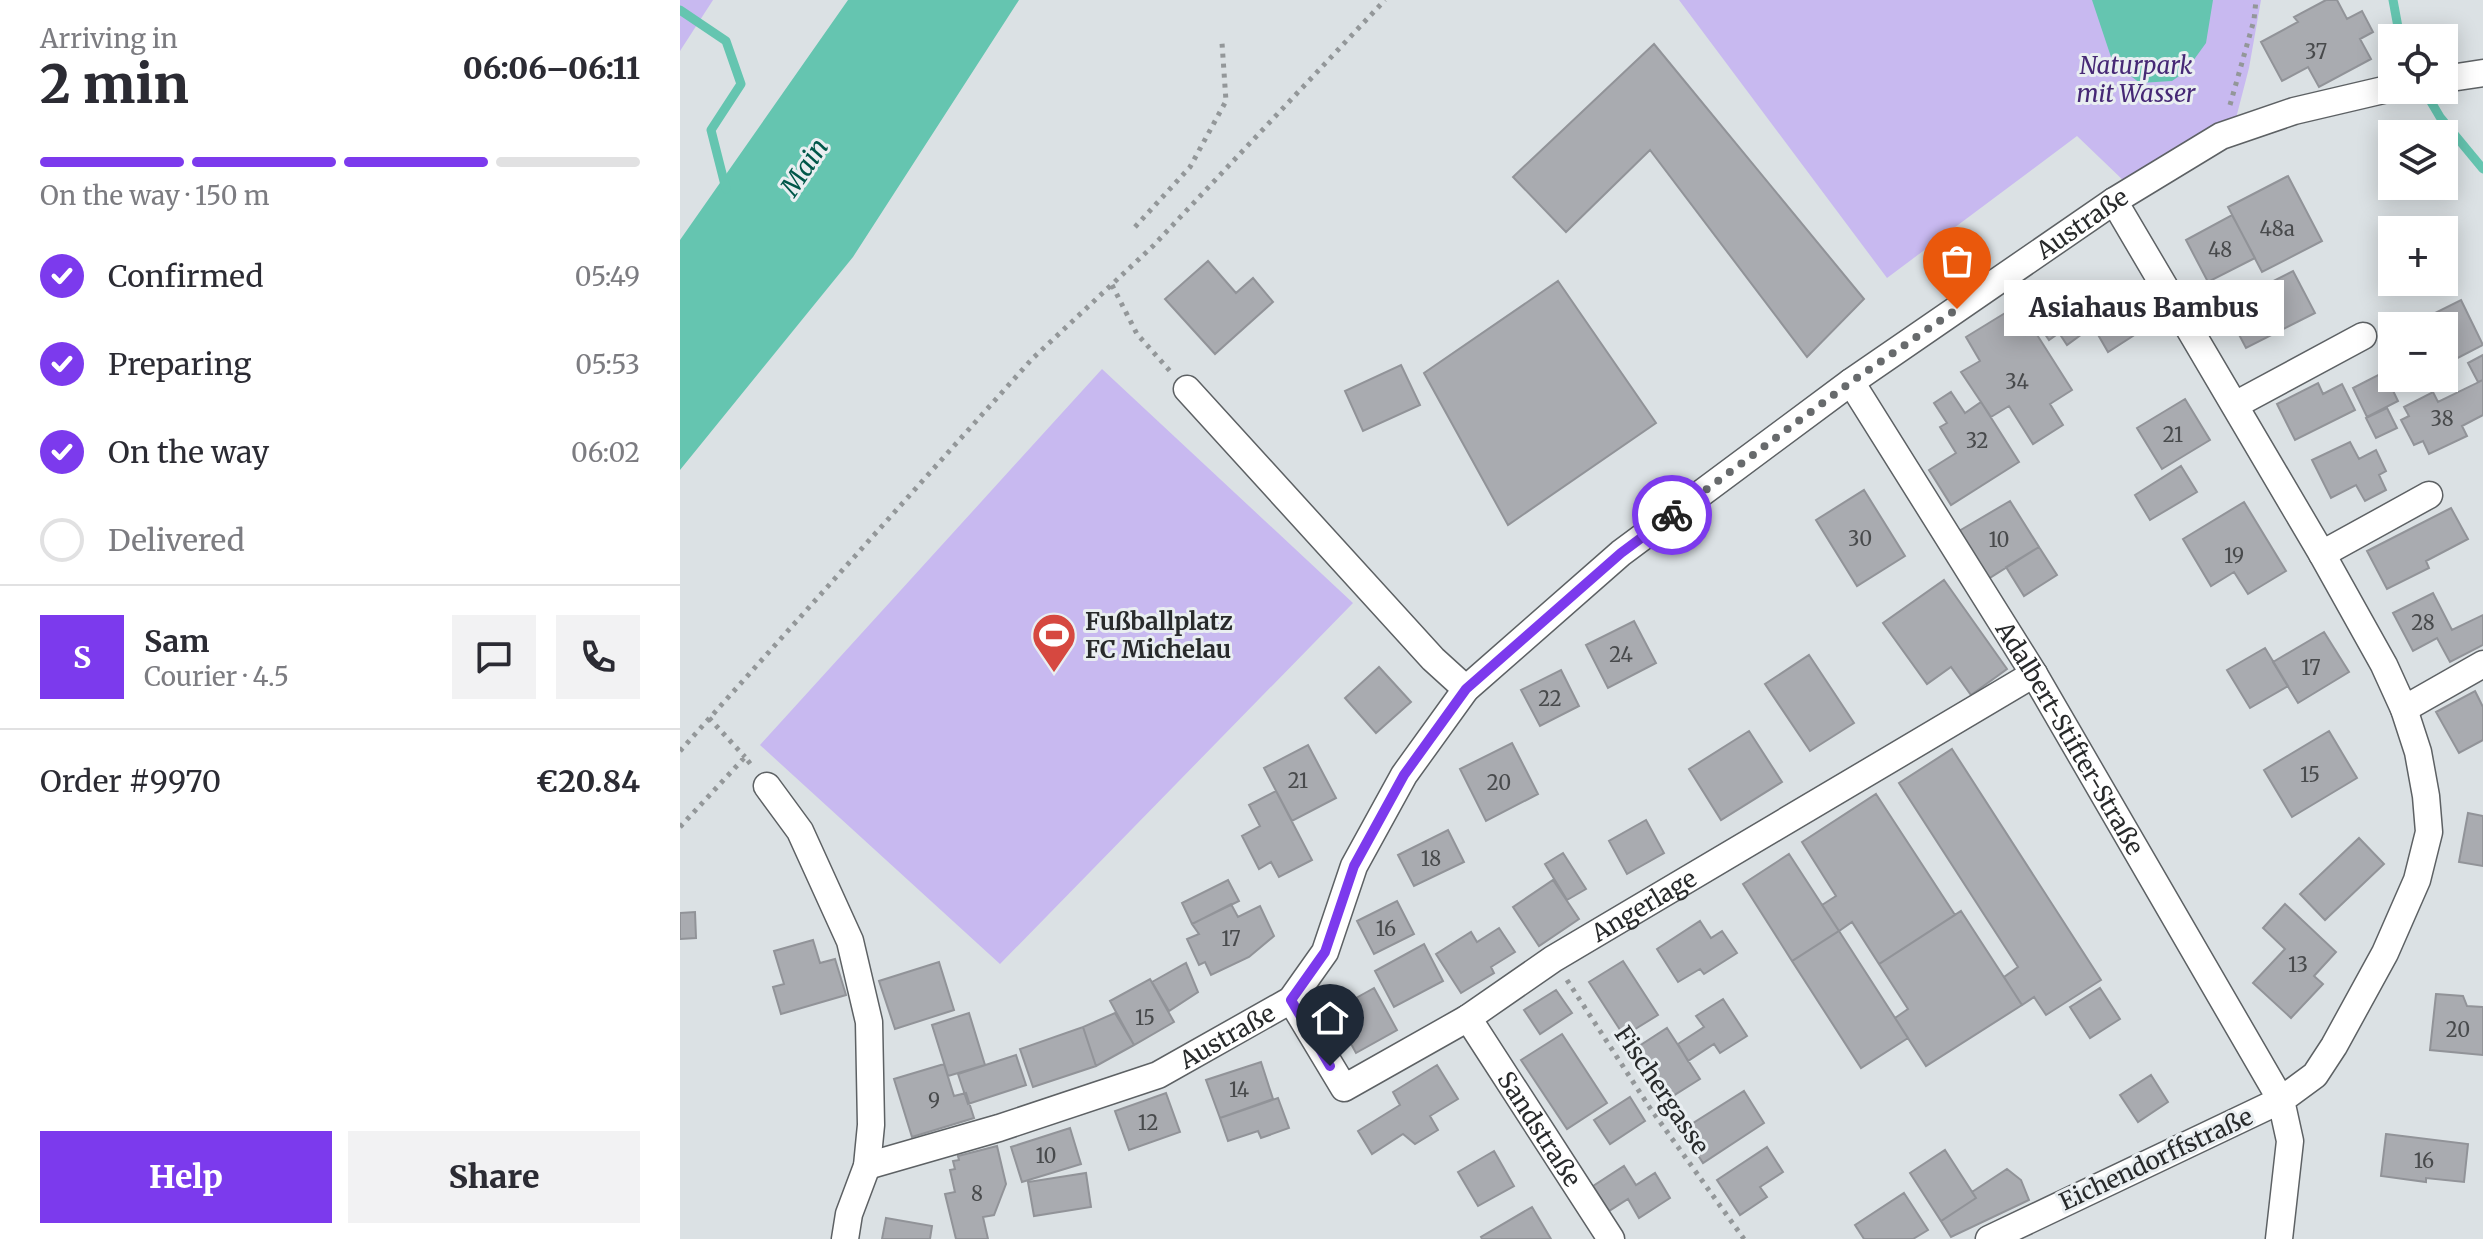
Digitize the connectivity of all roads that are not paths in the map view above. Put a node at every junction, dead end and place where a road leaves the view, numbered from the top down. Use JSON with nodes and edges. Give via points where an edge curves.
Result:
{"nodes":[{"id":1,"x":2378,"y":91,"type":"edge"},
{"id":2,"x":2114,"y":201,"type":"junction"},
{"id":3,"x":2363,"y":336,"type":"dead end"},
{"id":4,"x":1851,"y":382,"type":"junction"},
{"id":5,"x":1187,"y":389,"type":"road end"},
{"id":6,"x":2235,"y":405,"type":"junction"},
{"id":7,"x":2429,"y":495,"type":"dead end"},
{"id":8,"x":2322,"y":554,"type":"junction"},
{"id":9,"x":2483,"y":664,"type":"edge"},
{"id":10,"x":2034,"y":674,"type":"junction"},
{"id":11,"x":1466,"y":689,"type":"junction"},
{"id":12,"x":2404,"y":709,"type":"junction"},
{"id":13,"x":767,"y":786,"type":"road end"},
{"id":14,"x":1291,"y":1000,"type":"junction"},
{"id":15,"x":1468,"y":1018,"type":"junction"},
{"id":16,"x":2281,"y":1100,"type":"junction"},
{"id":17,"x":867,"y":1166,"type":"junction"},
{"id":18,"x":845,"y":1239,"type":"edge"},
{"id":19,"x":1611,"y":1239,"type":"edge"},
{"id":20,"x":1989,"y":1239,"type":"edge"},
{"id":21,"x":2279,"y":1239,"type":"edge"}],
"edges":[{"from":1,"to":2,"type":"street","name":"Austraße","via":[[2294,111],[2221,136]]},
{"from":2,"to":4,"type":"street","name":"Austraße"},
{"from":2,"to":6,"type":"street","name":"Eichendorffstraße"},
{"from":3,"to":6,"type":"street"},
{"from":4,"to":10,"type":"street","name":"Adalbert-Stifter-Straße"},
{"from":4,"to":11,"type":"street","name":"Austraße","via":[[1621,553]]},
{"from":5,"to":11,"type":"street"},
{"from":6,"to":8,"type":"street","name":"Eichendorffstraße"},
{"from":7,"to":8,"type":"street"},
{"from":8,"to":12,"type":"street","name":"Eichendorffstraße"},
{"from":9,"to":12,"type":"street"},
{"from":10,"to":15,"type":"street","name":"Angerlage","via":[[1553,959]]},
{"from":10,"to":16,"type":"street","name":"Adalbert-Stifter-Straße"},
{"from":11,"to":14,"type":"street","name":"Austraße","via":[[1404,775],[1354,866],[1325,952]]},
{"from":12,"to":16,"type":"street","name":"Eichendorffstraße","via":[[2418,752],[2429,832],[2417,880],[2385,953],[2334,1046],[2315,1075]]},
{"from":13,"to":17,"type":"street","via":[[800,831],[850,941],[869,1022]]},
{"from":14,"to":15,"type":"street","name":"Angerlage","via":[[1344,1088]]},
{"from":14,"to":17,"type":"street","name":"Austraße","via":[[1158,1075]]},
{"from":15,"to":19,"type":"street","name":"Sandstraße"},
{"from":16,"to":20,"type":"street","name":"Eichendorffstraße"},
{"from":16,"to":21,"type":"street","name":"Adalbert-Stifter-Straße","via":[[2290,1141]]},
{"from":17,"to":18,"type":"street"}]}
